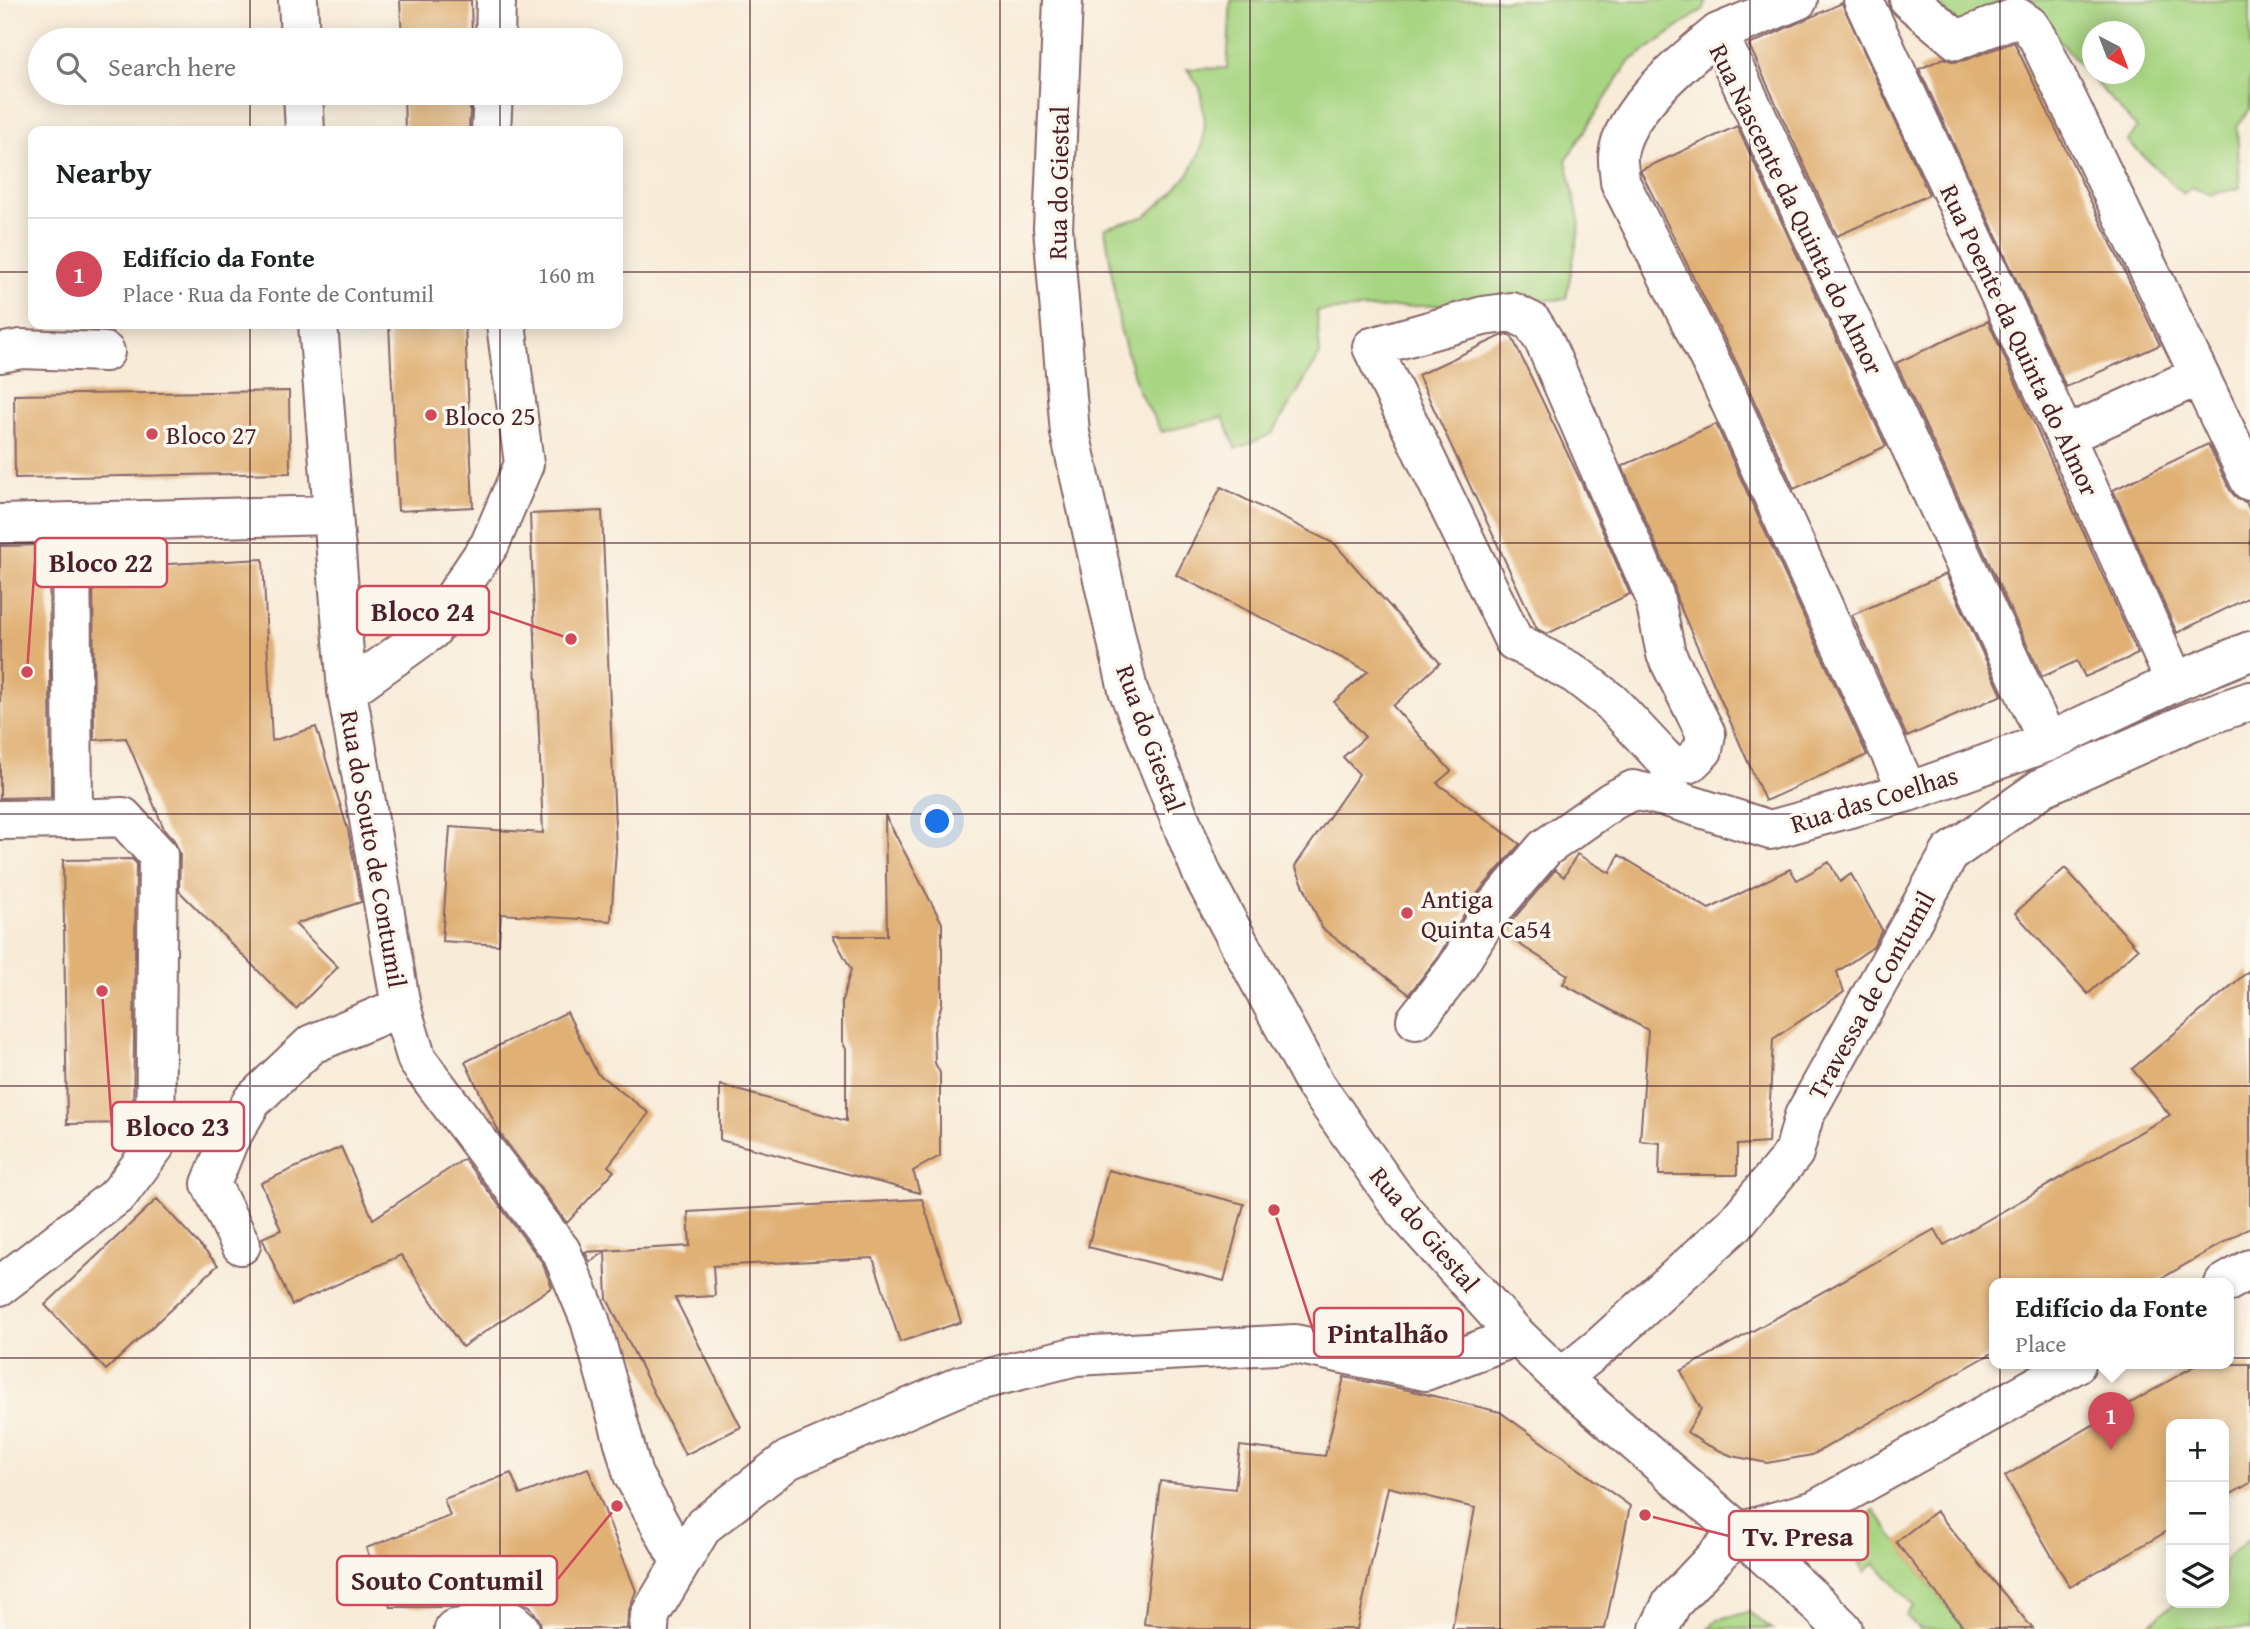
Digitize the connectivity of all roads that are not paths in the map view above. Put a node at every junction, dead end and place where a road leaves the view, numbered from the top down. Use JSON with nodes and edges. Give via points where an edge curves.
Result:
{"nodes":[{"id":1,"x":298,"y":0,"type":"edge"},
{"id":2,"x":496,"y":0,"type":"edge"},
{"id":3,"x":1063,"y":0,"type":"edge"},
{"id":4,"x":1798,"y":0,"type":"edge"},
{"id":5,"x":1863,"y":0,"type":"edge"},
{"id":6,"x":1909,"y":0,"type":"edge"},
{"id":7,"x":299,"y":28,"type":"edge"},
{"id":8,"x":495,"y":28,"type":"edge"},
{"id":9,"x":1718,"y":33,"type":"junction"},
{"id":10,"x":304,"y":105,"type":"edge"},
{"id":11,"x":493,"y":105,"type":"edge"},
{"id":12,"x":305,"y":126,"type":"edge"},
{"id":13,"x":492,"y":126,"type":"edge"},
{"id":14,"x":318,"y":329,"type":"edge"},
{"id":15,"x":507,"y":329,"type":"edge"},
{"id":16,"x":105,"y":352,"type":"dead end"},
{"id":17,"x":0,"y":353,"type":"edge"},
{"id":18,"x":2198,"y":376,"type":"junction"},
{"id":19,"x":2065,"y":436,"type":"junction"},
{"id":20,"x":2250,"y":481,"type":"edge"},
{"id":21,"x":332,"y":515,"type":"junction"},
{"id":22,"x":71,"y":523,"type":"junction"},
{"id":23,"x":0,"y":524,"type":"edge"},
{"id":24,"x":2250,"y":651,"type":"edge"},
{"id":25,"x":2175,"y":682,"type":"junction"},
{"id":26,"x":347,"y":691,"type":"junction"},
{"id":27,"x":2250,"y":701,"type":"edge"},
{"id":28,"x":2048,"y":742,"type":"junction"},
{"id":29,"x":1670,"y":782,"type":"junction"},
{"id":30,"x":1909,"y":792,"type":"junction"},
{"id":31,"x":73,"y":819,"type":"junction"},
{"id":32,"x":0,"y":820,"type":"edge"},
{"id":33,"x":401,"y":1007,"type":"junction"},
{"id":34,"x":1416,"y":1020,"type":"dead end"},
{"id":35,"x":241,"y":1245,"type":"dead end"},
{"id":36,"x":2250,"y":1269,"type":"edge"},
{"id":37,"x":2234,"y":1278,"type":"edge"},
{"id":38,"x":0,"y":1286,"type":"edge"},
{"id":39,"x":1517,"y":1336,"type":"junction"},
{"id":40,"x":2067,"y":1369,"type":"edge"},
{"id":41,"x":1561,"y":1378,"type":"junction"},
{"id":42,"x":1739,"y":1532,"type":"junction"},
{"id":43,"x":681,"y":1563,"type":"junction"},
{"id":44,"x":454,"y":1629,"type":"edge"},
{"id":45,"x":520,"y":1629,"type":"edge"},
{"id":46,"x":649,"y":1629,"type":"edge"},
{"id":47,"x":1659,"y":1629,"type":"edge"},
{"id":48,"x":1843,"y":1629,"type":"edge"}],
"edges":[{"from":1,"to":7,"type":"street"},
{"from":2,"to":8,"type":"street"},
{"from":3,"to":39,"type":"street","name":"Rua do Giestal","via":[[1053,228],[1070,433],[1128,690],[1203,876],[1315,1084],[1404,1211]]},
{"from":4,"to":9,"type":"street"},
{"from":5,"to":19,"type":"street","name":"Rua Poente da Quinta do Almor"},
{"from":6,"to":18,"type":"street","via":[[1957,40],[2012,18],[2029,25]]},
{"from":9,"to":28,"type":"street","name":"Rua Nascente da Quinta do Almor"},
{"from":9,"to":30,"type":"street","name":"Rua Nascente da Quinta do Almor","via":[[1675,69],[1634,117],[1618,154],[1620,182],[1720,382]]},
{"from":10,"to":12,"type":"street"},
{"from":11,"to":13,"type":"street"},
{"from":14,"to":21,"type":"street","name":"Rua do Souto de Contumil"},
{"from":15,"to":26,"type":"street","name":"Rua do Souto de Contumil","via":[[524,464],[490,544],[432,630]]},
{"from":16,"to":17,"type":"street","via":[[21,349]]},
{"from":18,"to":19,"type":"street"},
{"from":18,"to":20,"type":"street"},
{"from":19,"to":25,"type":"street","name":"Rua Poente da Quinta do Almor"},
{"from":21,"to":22,"type":"street"},
{"from":21,"to":26,"type":"street","name":"Rua do Souto de Contumil"},
{"from":22,"to":23,"type":"street"},
{"from":22,"to":31,"type":"street"},
{"from":24,"to":25,"type":"street","name":"Rua das Coelhas"},
{"from":25,"to":28,"type":"street","name":"Rua das Coelhas"},
{"from":26,"to":33,"type":"street","name":"Rua do Souto de Contumil"},
{"from":27,"to":41,"type":"street","name":"Travessa de Contumil","via":[[2192,721],[2043,787],[1950,853],[1804,1116],[1794,1153],[1735,1224]]},
{"from":28,"to":30,"type":"street","name":"Rua das Coelhas"},
{"from":29,"to":29,"type":"street","via":[[1703,750],[1706,734],[1666,654],[1654,596],[1532,322],[1512,312],[1483,316],[1372,346],[1514,641],[1574,674],[1611,702]]},
{"from":29,"to":30,"type":"street","name":"Rua das Coelhas","via":[[1770,830]]},
{"from":29,"to":34,"type":"street","name":"Rua das Coelhas","via":[[1633,790],[1612,801],[1545,848],[1492,910],[1456,969]]},
{"from":31,"to":32,"type":"street"},
{"from":31,"to":38,"type":"street","via":[[122,817],[158,855],[155,1146],[119,1194]]},
{"from":33,"to":35,"type":"street","name":"Rua do Souto de Contumil","via":[[312,1044],[252,1101],[211,1184]]},
{"from":33,"to":43,"type":"street","name":"Rua do Souto de Contumil","via":[[417,1060],[561,1251],[590,1320],[633,1475]]},
{"from":36,"to":37,"type":"street"},
{"from":39,"to":41,"type":"street","name":"Rua do Giestal"},
{"from":39,"to":43,"type":"street","via":[[1425,1371],[1295,1344],[1076,1356],[962,1385],[788,1460],[703,1526]]},
{"from":40,"to":42,"type":"street","via":[[1815,1510]]},
{"from":41,"to":42,"type":"street","name":"Rua do Giestal"},
{"from":42,"to":47,"type":"street","via":[[1672,1603]]},
{"from":42,"to":48,"type":"street","name":"Rua do Giestal"},
{"from":43,"to":46,"type":"street","via":[[650,1615]]},
{"from":44,"to":45,"type":"street","via":[[512,1622]]}]}
